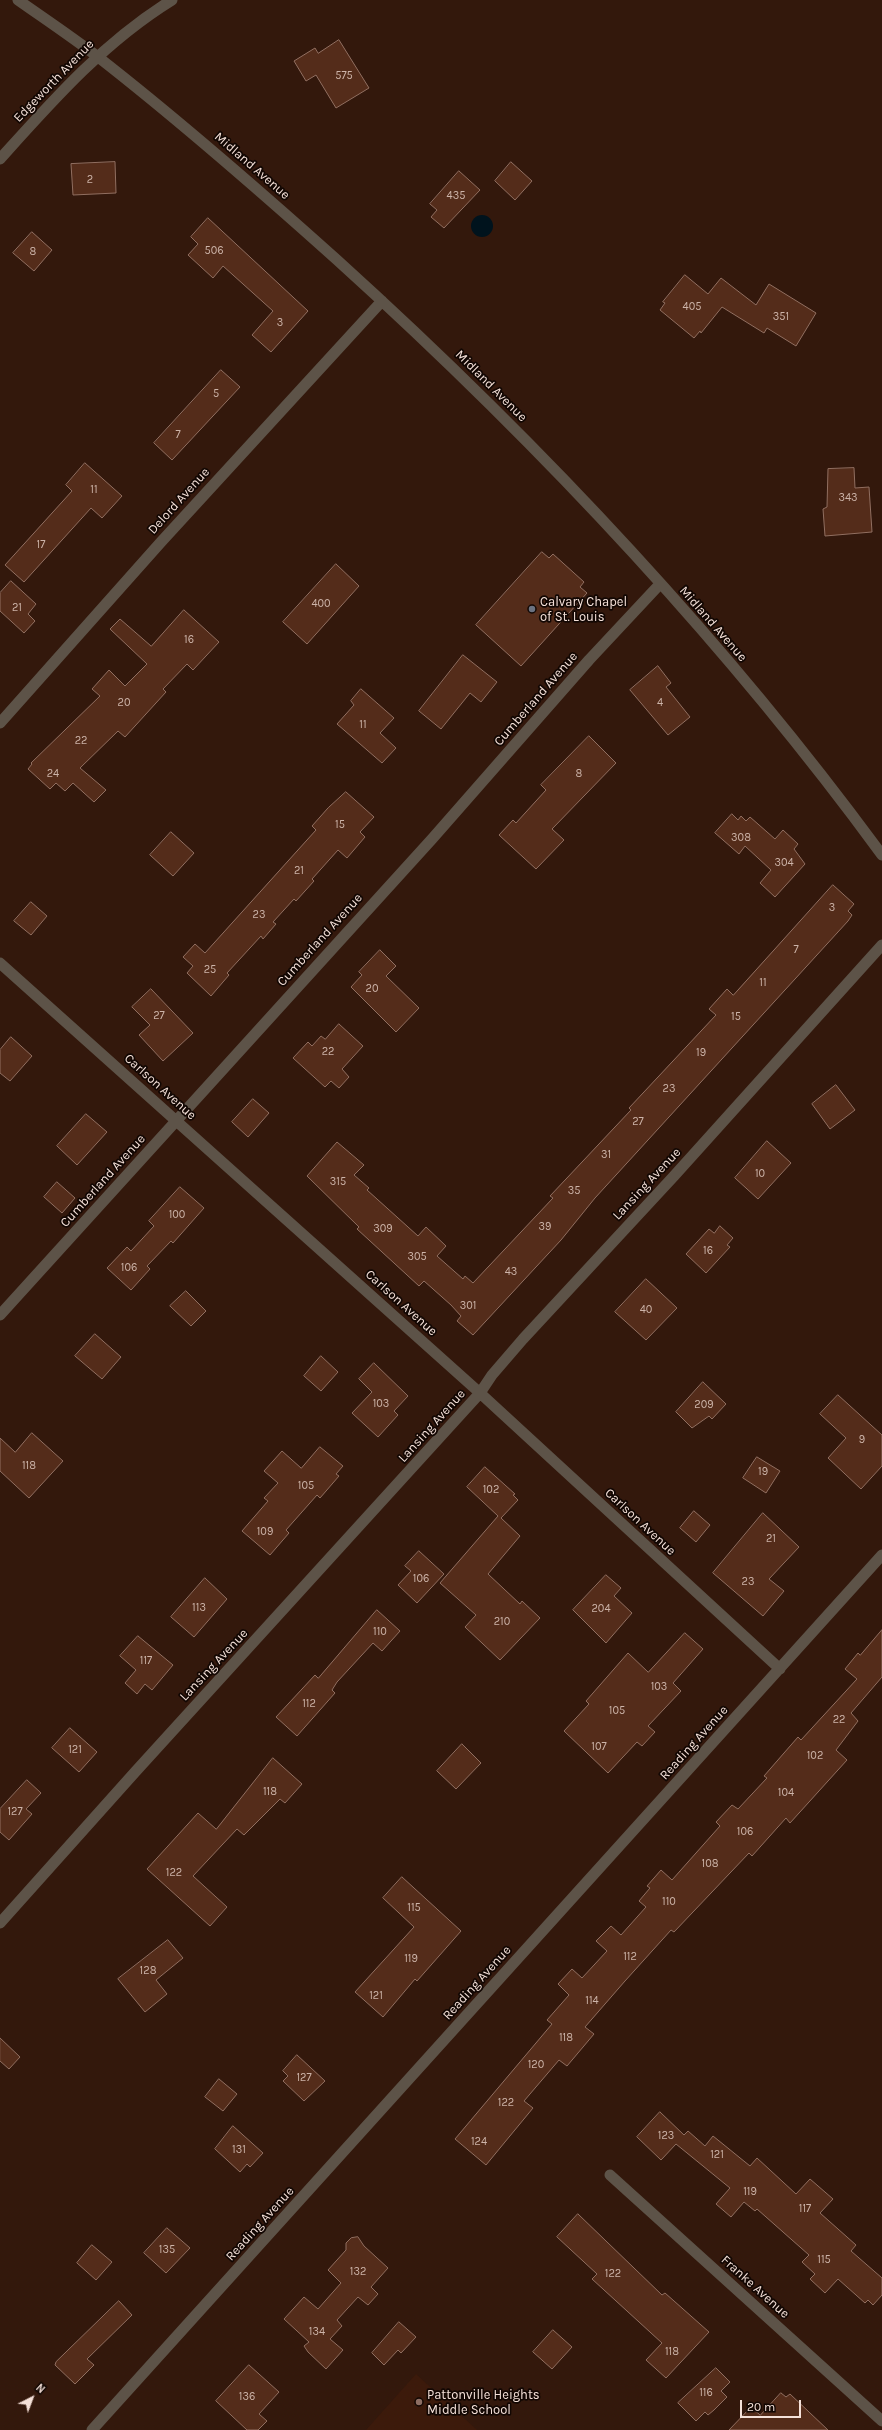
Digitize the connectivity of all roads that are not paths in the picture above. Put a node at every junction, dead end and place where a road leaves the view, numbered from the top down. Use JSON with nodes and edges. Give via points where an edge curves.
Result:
{"nodes":[{"id":1,"x":18,"y":0,"type":"edge"},
{"id":2,"x":172,"y":0,"type":"edge"},
{"id":3,"x":96,"y":56,"type":"junction"},
{"id":4,"x":0,"y":159,"type":"edge"},
{"id":5,"x":382,"y":301,"type":"junction"},
{"id":6,"x":660,"y":584,"type":"junction"},
{"id":7,"x":0,"y":723,"type":"edge"},
{"id":8,"x":882,"y":855,"type":"edge"},
{"id":9,"x":882,"y":945,"type":"edge"},
{"id":10,"x":0,"y":963,"type":"edge"},
{"id":11,"x":177,"y":1121,"type":"junction"},
{"id":12,"x":0,"y":1315,"type":"edge"},
{"id":13,"x":480,"y":1393,"type":"junction"},
{"id":14,"x":882,"y":1555,"type":"edge"},
{"id":15,"x":780,"y":1669,"type":"junction"},
{"id":16,"x":0,"y":1923,"type":"edge"},
{"id":17,"x":610,"y":2175,"type":"dead end"},
{"id":18,"x":882,"y":2421,"type":"edge"},
{"id":19,"x":92,"y":2430,"type":"edge"}],
"edges":[{"from":1,"to":3,"type":"street","name":"Midland Avenue"},
{"from":2,"to":3,"type":"street","name":"Edgeworth Avenue","via":[[149,14]]},
{"from":3,"to":4,"type":"street","name":"Edgeworth Avenue"},
{"from":3,"to":5,"type":"street","name":"Midland Avenue","via":[[218,156]]},
{"from":5,"to":6,"type":"street","name":"Midland Avenue","via":[[529,443]]},
{"from":5,"to":7,"type":"street","name":"Delord Avenue"},
{"from":6,"to":8,"type":"street","name":"Midland Avenue","via":[[760,700]]},
{"from":6,"to":11,"type":"street","name":"Cumberland Avenue"},
{"from":9,"to":13,"type":"street","name":"Lansing Avenue","via":[[523,1339],[494,1372]]},
{"from":10,"to":11,"type":"street","name":"Carlson Avenue"},
{"from":11,"to":12,"type":"street","name":"Cumberland Avenue"},
{"from":11,"to":13,"type":"street","name":"Carlson Avenue"},
{"from":13,"to":15,"type":"street","name":"Carlson Avenue"},
{"from":13,"to":16,"type":"street","name":"Lansing Avenue"},
{"from":14,"to":15,"type":"street","name":"Reading Avenue"},
{"from":15,"to":19,"type":"street","name":"Reading Avenue"},
{"from":17,"to":18,"type":"street","name":"Franke Avenue"}]}
